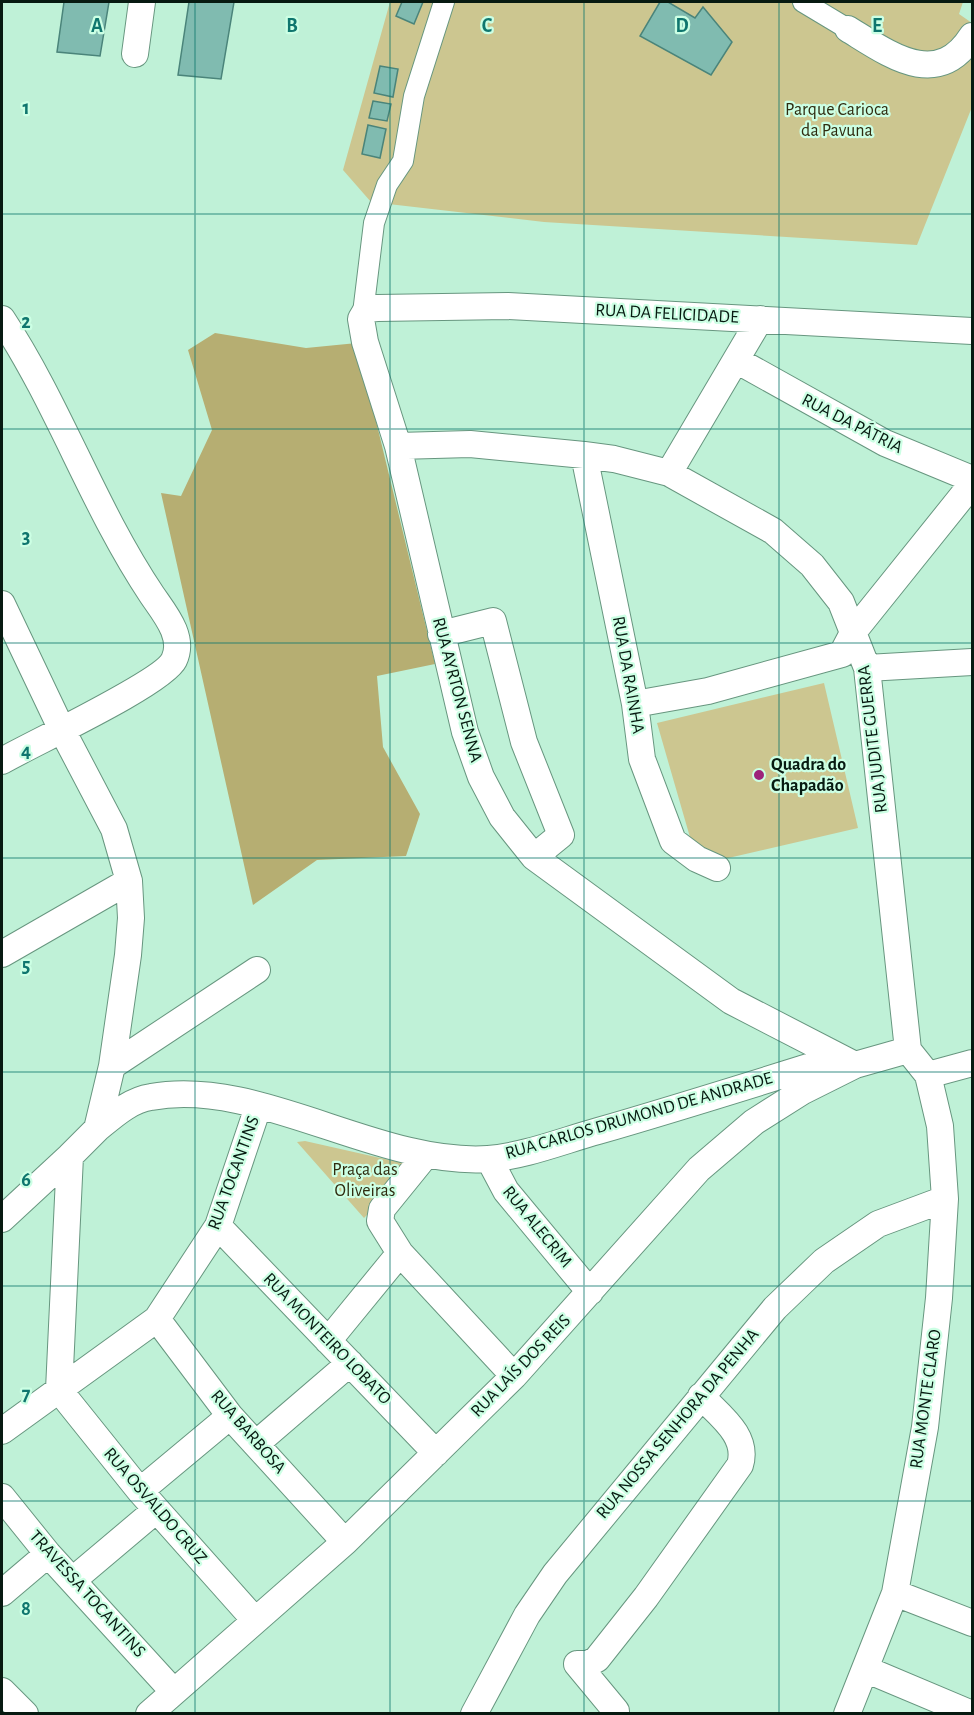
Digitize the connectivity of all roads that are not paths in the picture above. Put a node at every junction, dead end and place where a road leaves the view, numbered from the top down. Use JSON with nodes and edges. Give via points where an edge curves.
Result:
{"nodes":[{"id":1,"x":142,"y":2,"type":"edge"},
{"id":2,"x":444,"y":2,"type":"edge"},
{"id":3,"x":803,"y":2,"type":"edge"},
{"id":4,"x":848,"y":29,"type":"joint"},
{"id":5,"x":972,"y":36,"type":"edge"},
{"id":6,"x":135,"y":54,"type":"dead end"},
{"id":7,"x":363,"y":313,"type":"junction"},
{"id":8,"x":2,"y":319,"type":"edge"},
{"id":9,"x":760,"y":319,"type":"junction"},
{"id":10,"x":972,"y":331,"type":"edge"},
{"id":11,"x":736,"y":360,"type":"junction"},
{"id":12,"x":398,"y":446,"type":"junction"},
{"id":13,"x":584,"y":454,"type":"junction"},
{"id":14,"x":669,"y":473,"type":"junction"},
{"id":15,"x":972,"y":479,"type":"edge"},
{"id":16,"x":972,"y":484,"type":"edge"},
{"id":17,"x":2,"y":604,"type":"edge"},
{"id":18,"x":854,"y":631,"type":"junction"},
{"id":19,"x":441,"y":634,"type":"junction"},
{"id":20,"x":972,"y":662,"type":"edge"},
{"id":21,"x":867,"y":668,"type":"junction"},
{"id":22,"x":635,"y":704,"type":"junction"},
{"id":23,"x":61,"y":728,"type":"junction"},
{"id":24,"x":2,"y":760,"type":"edge"},
{"id":25,"x":534,"y":857,"type":"junction"},
{"id":26,"x":717,"y":868,"type":"dead end"},
{"id":27,"x":129,"y":881,"type":"junction"},
{"id":28,"x":2,"y":954,"type":"edge"},
{"id":29,"x":257,"y":970,"type":"dead end"},
{"id":30,"x":908,"y":1050,"type":"junction"},
{"id":31,"x":846,"y":1061,"type":"junction"},
{"id":32,"x":972,"y":1063,"type":"edge"},
{"id":33,"x":111,"y":1066,"type":"junction"},
{"id":34,"x":928,"y":1075,"type":"junction"},
{"id":35,"x":258,"y":1107,"type":"junction"},
{"id":36,"x":97,"y":1129,"type":"junction"},
{"id":37,"x":70,"y":1156,"type":"junction"},
{"id":38,"x":425,"y":1156,"type":"junction"},
{"id":39,"x":489,"y":1159,"type":"junction"},
{"id":40,"x":945,"y":1199,"type":"junction"},
{"id":41,"x":2,"y":1220,"type":"edge"},
{"id":42,"x":218,"y":1226,"type":"junction"},
{"id":43,"x":400,"y":1253,"type":"junction"},
{"id":44,"x":590,"y":1292,"type":"junction"},
{"id":45,"x":157,"y":1319,"type":"junction"},
{"id":46,"x":328,"y":1341,"type":"junction"},
{"id":47,"x":350,"y":1363,"type":"junction"},
{"id":48,"x":514,"y":1376,"type":"junction"},
{"id":49,"x":59,"y":1390,"type":"junction"},
{"id":50,"x":701,"y":1396,"type":"junction"},
{"id":51,"x":230,"y":1416,"type":"junction"},
{"id":52,"x":2,"y":1431,"type":"edge"},
{"id":53,"x":257,"y":1443,"type":"junction"},
{"id":54,"x":436,"y":1453,"type":"junction"},
{"id":55,"x":2,"y":1497,"type":"edge"},
{"id":56,"x":148,"y":1500,"type":"junction"},
{"id":57,"x":345,"y":1542,"type":"junction"},
{"id":58,"x":48,"y":1554,"type":"junction"},
{"id":59,"x":73,"y":1581,"type":"junction"},
{"id":60,"x":2,"y":1593,"type":"edge"},
{"id":61,"x":895,"y":1593,"type":"junction"},
{"id":62,"x":254,"y":1619,"type":"junction"},
{"id":63,"x":972,"y":1623,"type":"edge"},
{"id":64,"x":865,"y":1669,"type":"junction"},
{"id":65,"x":2,"y":1691,"type":"edge"},
{"id":66,"x":173,"y":1691,"type":"junction"},
{"id":67,"x":25,"y":1713,"type":"edge"},
{"id":68,"x":149,"y":1713,"type":"edge"},
{"id":69,"x":474,"y":1713,"type":"edge"},
{"id":70,"x":613,"y":1713,"type":"edge"},
{"id":71,"x":847,"y":1713,"type":"edge"},
{"id":72,"x":972,"y":1713,"type":"edge"}],
"edges":[{"from":1,"to":6,"type":"street"},
{"from":2,"to":7,"type":"street","via":[[414,96],[402,161],[387,185],[374,223]]},
{"from":3,"to":4,"type":"street"},
{"from":4,"to":5,"type":"street","via":[[896,58],[922,65],[955,56]]},
{"from":7,"to":9,"type":"street","name":"RUA DA FELICIDADE","via":[[377,308],[508,306]]},
{"from":7,"to":12,"type":"street","name":"RUA AYRTON SENNA","via":[[365,342]]},
{"from":8,"to":23,"type":"street","via":[[59,417],[124,554],[171,623],[178,648],[166,672]]},
{"from":9,"to":10,"type":"street","name":"RUA DA FELICIDADE"},
{"from":9,"to":11,"type":"street"},
{"from":11,"to":14,"type":"street"},
{"from":11,"to":15,"type":"street","name":"RUA DA PÁTRIA","via":[[885,443]]},
{"from":12,"to":13,"type":"street","name":"RUA JUDITE GUERRA","via":[[470,444]]},
{"from":12,"to":19,"type":"street","name":"RUA AYRTON SENNA"},
{"from":13,"to":14,"type":"street","name":"RUA JUDITE GUERRA"},
{"from":13,"to":22,"type":"street","name":"RUA DA RAINHA"},
{"from":14,"to":18,"type":"street","name":"RUA JUDITE GUERRA","via":[[773,531],[812,565],[841,602]]},
{"from":16,"to":18,"type":"street"},
{"from":17,"to":23,"type":"street"},
{"from":18,"to":21,"type":"street","name":"RUA JUDITE GUERRA"},
{"from":18,"to":22,"type":"street","via":[[842,654],[708,691]]},
{"from":19,"to":25,"type":"street","name":"RUA AYRTON SENNA","via":[[465,732],[481,777],[502,817]]},
{"from":19,"to":25,"type":"street","via":[[493,621],[524,742],[561,835]]},
{"from":20,"to":21,"type":"street"},
{"from":21,"to":30,"type":"street","name":"RUA JUDITE GUERRA"},
{"from":22,"to":26,"type":"street","name":"RUA DA RAINHA","via":[[642,759],[672,841],[696,859]]},
{"from":23,"to":24,"type":"street"},
{"from":23,"to":27,"type":"street","via":[[114,829]]},
{"from":25,"to":31,"type":"street","name":"RUA AYRTON SENNA","via":[[731,1001]]},
{"from":27,"to":28,"type":"street"},
{"from":27,"to":33,"type":"street","via":[[128,955]]},
{"from":29,"to":33,"type":"street"},
{"from":30,"to":31,"type":"street","name":"RUA LAÍS DOS REIS"},
{"from":30,"to":34,"type":"street"},
{"from":31,"to":39,"type":"street","name":"RUA CARLOS DRUMOND DE ANDRADE"},
{"from":31,"to":44,"type":"street","name":"RUA LAÍS DOS REIS","via":[[754,1122],[699,1169]]},
{"from":32,"to":34,"type":"street"},
{"from":33,"to":36,"type":"street"},
{"from":34,"to":40,"type":"street","name":"RUA MONTE CLARO","via":[[940,1126]]},
{"from":35,"to":36,"type":"street","name":"RUA CARLOS DRUMOND DE ANDRADE","via":[[210,1097],[149,1097],[122,1108]]},
{"from":35,"to":38,"type":"street","name":"RUA CARLOS DRUMOND DE ANDRADE"},
{"from":35,"to":42,"type":"street","name":"RUA TOCANTINS"},
{"from":36,"to":37,"type":"street","name":"RUA CARLOS DRUMOND DE ANDRADE"},
{"from":37,"to":41,"type":"street","name":"RUA CARLOS DRUMOND DE ANDRADE"},
{"from":37,"to":49,"type":"street"},
{"from":38,"to":39,"type":"street","name":"RUA CARLOS DRUMOND DE ANDRADE"},
{"from":38,"to":43,"type":"street","via":[[379,1213]]},
{"from":39,"to":44,"type":"street","name":"RUA ALECRIM","via":[[506,1191]]},
{"from":40,"to":50,"type":"street","name":"RUA NOSSA SENHORA DA PENHA","via":[[878,1224],[824,1261],[775,1308]]},
{"from":40,"to":61,"type":"street","name":"RUA MONTE CLARO","via":[[925,1427]]},
{"from":42,"to":45,"type":"street","name":"RUA TOCANTINS"},
{"from":42,"to":46,"type":"street","name":"RUA MONTEIRO LOBATO"},
{"from":43,"to":46,"type":"street"},
{"from":43,"to":48,"type":"street"},
{"from":44,"to":48,"type":"street","name":"RUA LAÍS DOS REIS"},
{"from":45,"to":49,"type":"street","name":"RUA TOCANTINS"},
{"from":45,"to":51,"type":"street","name":"RUA BARBOSA"},
{"from":46,"to":47,"type":"street","name":"RUA MONTEIRO LOBATO"},
{"from":47,"to":53,"type":"street"},
{"from":47,"to":54,"type":"street","name":"RUA MONTEIRO LOBATO"},
{"from":48,"to":54,"type":"street","name":"RUA LAÍS DOS REIS"},
{"from":49,"to":52,"type":"street","name":"RUA TOCANTINS"},
{"from":49,"to":56,"type":"street","name":"RUA OSVALDO CRUZ"},
{"from":50,"to":69,"type":"street","name":"RUA NOSSA SENHORA DA PENHA","via":[[555,1574],[527,1615]]},
{"from":50,"to":70,"type":"street","via":[[734,1432],[742,1444],[743,1455],[740,1465],[597,1659],[577,1664],[616,1711]]},
{"from":51,"to":53,"type":"street","name":"RUA BARBOSA"},
{"from":51,"to":56,"type":"street"},
{"from":53,"to":57,"type":"street","name":"RUA BARBOSA"},
{"from":54,"to":57,"type":"street","name":"RUA LAÍS DOS REIS"},
{"from":55,"to":58,"type":"street","name":"TRAVESSA TOCANTINS"},
{"from":56,"to":59,"type":"street"},
{"from":56,"to":62,"type":"street","name":"RUA OSVALDO CRUZ"},
{"from":57,"to":62,"type":"street","name":"RUA LAÍS DOS REIS"},
{"from":58,"to":59,"type":"street","name":"TRAVESSA TOCANTINS"},
{"from":58,"to":60,"type":"street"},
{"from":59,"to":66,"type":"street","name":"TRAVESSA TOCANTINS"},
{"from":61,"to":63,"type":"street"},
{"from":61,"to":64,"type":"street","name":"RUA MONTE CLARO"},
{"from":62,"to":66,"type":"street","name":"RUA LAÍS DOS REIS"},
{"from":64,"to":71,"type":"street","name":"RUA MONTE CLARO"},
{"from":64,"to":72,"type":"street"},
{"from":65,"to":67,"type":"street"},
{"from":66,"to":68,"type":"street","name":"RUA LAÍS DOS REIS"}]}
